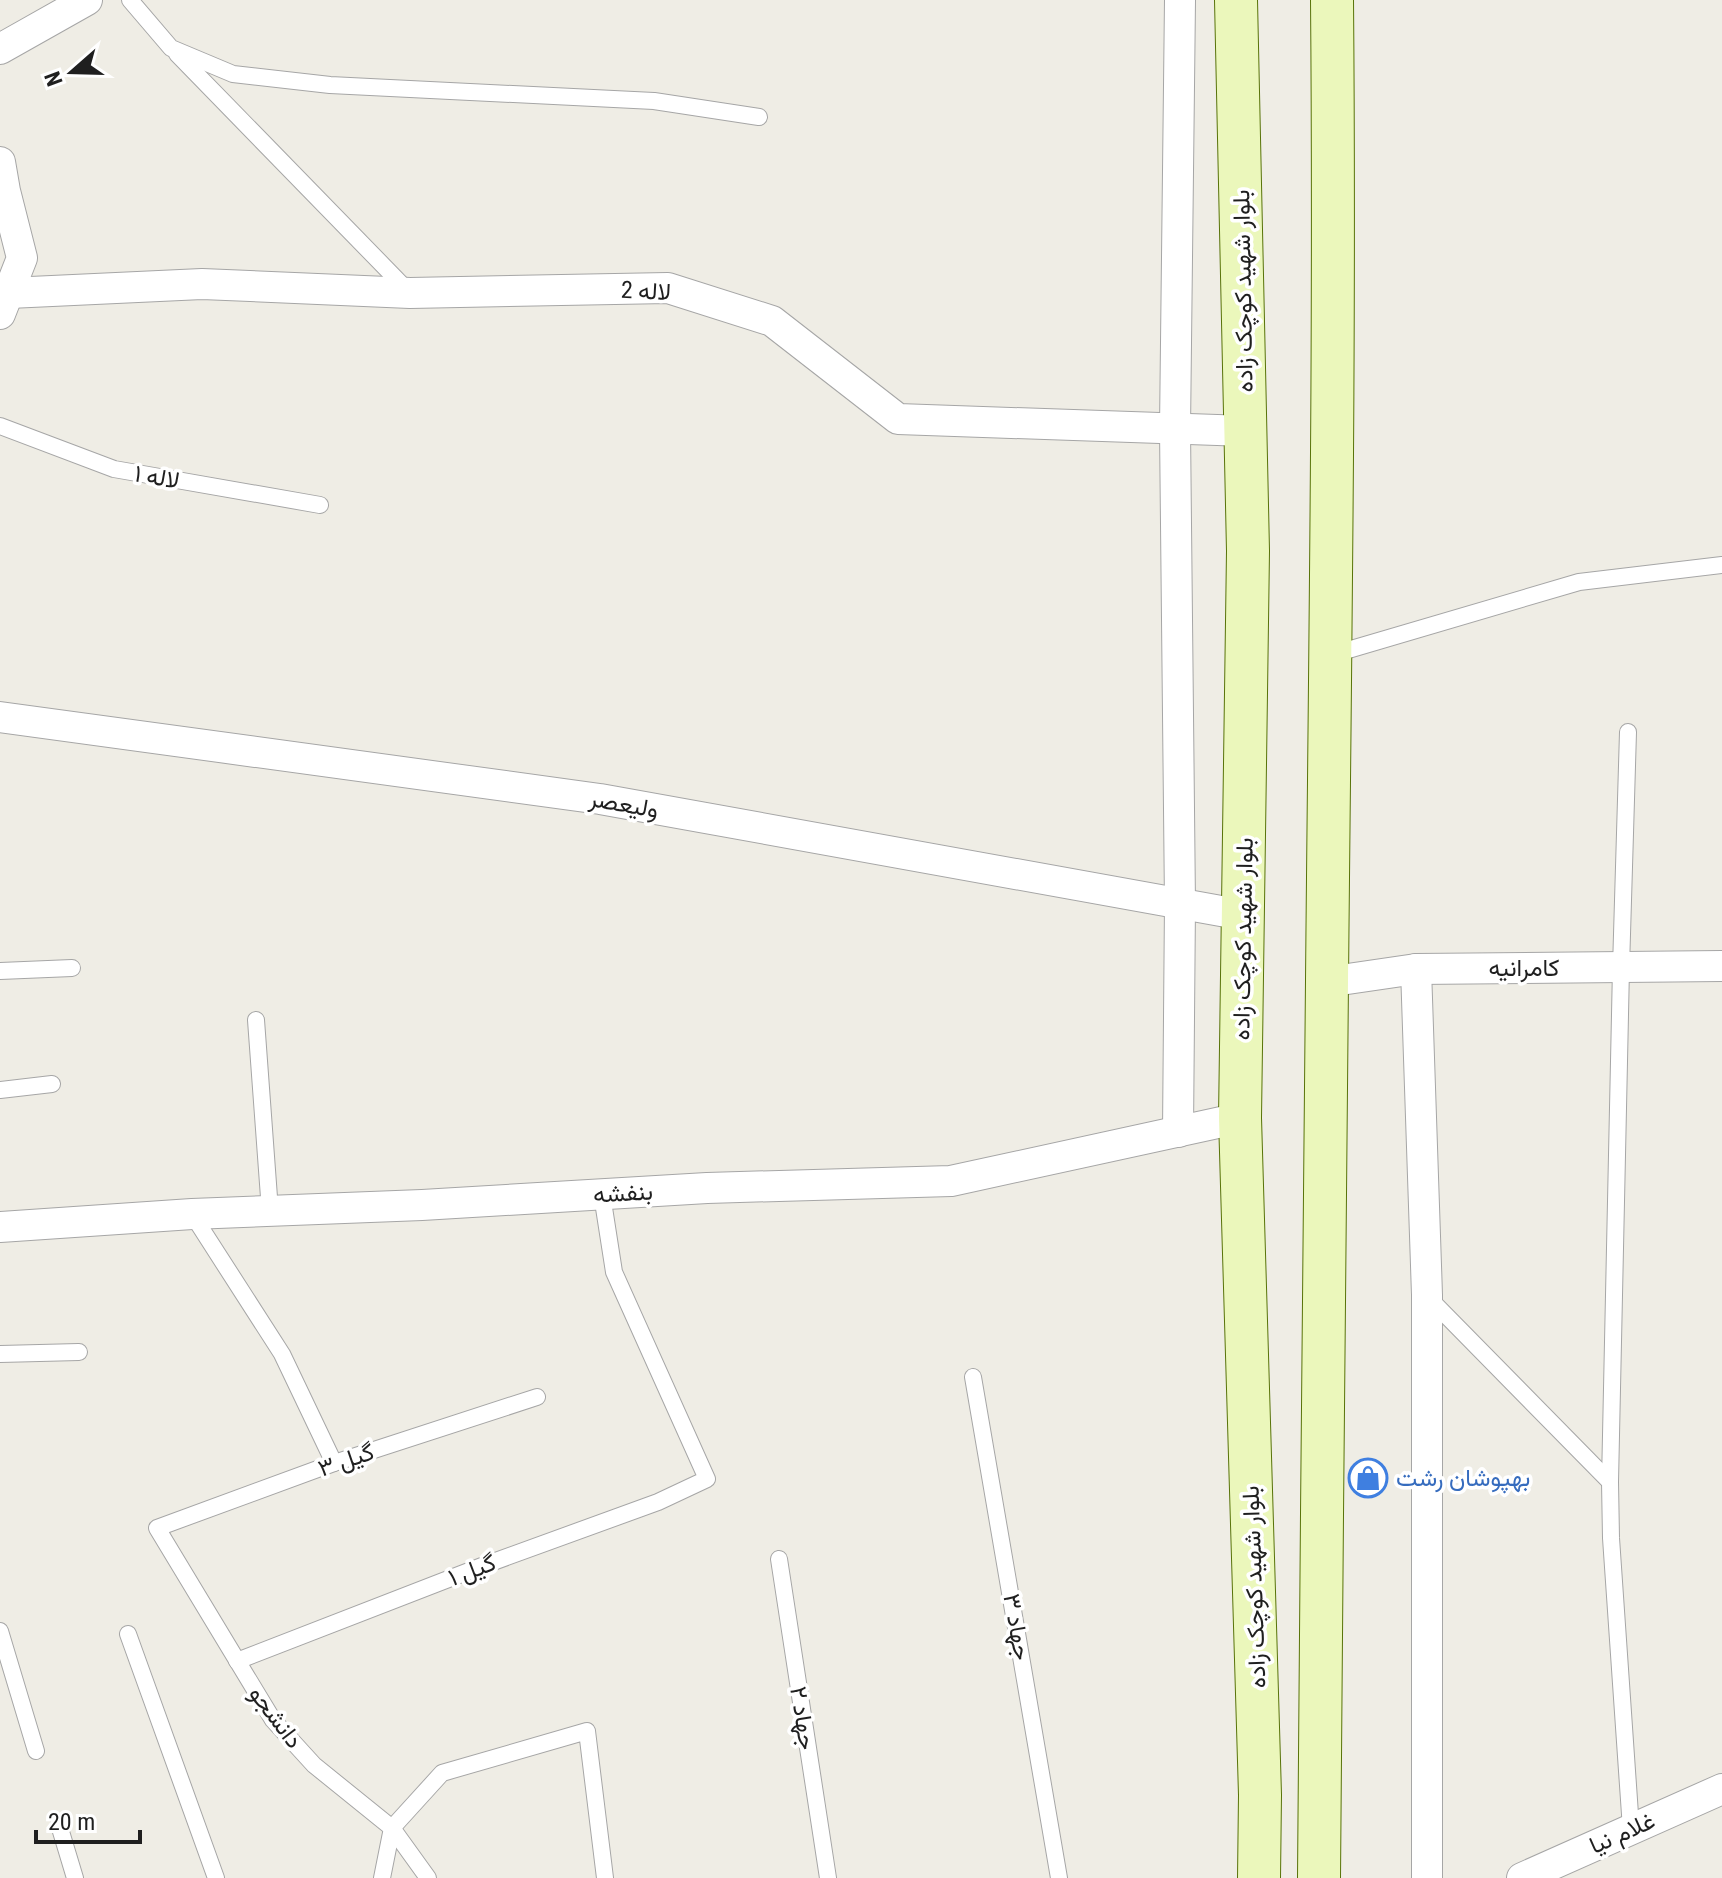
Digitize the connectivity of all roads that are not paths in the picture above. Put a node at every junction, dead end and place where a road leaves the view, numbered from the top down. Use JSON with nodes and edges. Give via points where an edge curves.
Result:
{"nodes":[{"id":1,"x":87,"y":0,"type":"edge"},
{"id":2,"x":130,"y":0,"type":"edge"},
{"id":3,"x":1180,"y":0,"type":"edge"},
{"id":4,"x":1236,"y":0,"type":"edge"},
{"id":5,"x":1332,"y":0,"type":"edge"},
{"id":6,"x":171,"y":48,"type":"junction"},
{"id":7,"x":0,"y":49,"type":"edge"},
{"id":8,"x":759,"y":117,"type":"dead end"},
{"id":9,"x":0,"y":162,"type":"edge"},
{"id":10,"x":8,"y":231,"type":"edge"},
{"id":11,"x":410,"y":293,"type":"junction"},
{"id":12,"x":5,"y":304,"type":"edge"},
{"id":13,"x":0,"y":426,"type":"edge"},
{"id":14,"x":1175,"y":429,"type":"junction"},
{"id":15,"x":1246,"y":431,"type":"junction"},
{"id":16,"x":320,"y":505,"type":"dead end"},
{"id":17,"x":1722,"y":565,"type":"edge"},
{"id":18,"x":1331,"y":655,"type":"junction"},
{"id":19,"x":0,"y":717,"type":"edge"},
{"id":20,"x":1628,"y":732,"type":"dead end"},
{"id":21,"x":1180,"y":904,"type":"junction"},
{"id":22,"x":1243,"y":915,"type":"junction"},
{"id":23,"x":1722,"y":966,"type":"edge"},
{"id":24,"x":72,"y":968,"type":"dead end"},
{"id":25,"x":1621,"y":968,"type":"junction"},
{"id":26,"x":1416,"y":969,"type":"junction"},
{"id":27,"x":0,"y":971,"type":"edge"},
{"id":28,"x":1327,"y":982,"type":"junction"},
{"id":29,"x":256,"y":1020,"type":"dead end"},
{"id":30,"x":52,"y":1084,"type":"dead end"},
{"id":31,"x":0,"y":1090,"type":"edge"},
{"id":32,"x":1240,"y":1118,"type":"junction"},
{"id":33,"x":1178,"y":1132,"type":"junction"},
{"id":34,"x":602,"y":1195,"type":"junction"},
{"id":35,"x":270,"y":1211,"type":"junction"},
{"id":36,"x":192,"y":1214,"type":"junction"},
{"id":37,"x":0,"y":1227,"type":"edge"},
{"id":38,"x":1427,"y":1295,"type":"junction"},
{"id":39,"x":79,"y":1352,"type":"dead end"},
{"id":40,"x":0,"y":1354,"type":"edge"},
{"id":41,"x":973,"y":1377,"type":"dead end"},
{"id":42,"x":537,"y":1397,"type":"dead end"},
{"id":43,"x":334,"y":1463,"type":"junction"},
{"id":44,"x":1610,"y":1482,"type":"junction"},
{"id":45,"x":157,"y":1528,"type":"joint"},
{"id":46,"x":779,"y":1559,"type":"dead end"},
{"id":47,"x":0,"y":1631,"type":"edge"},
{"id":48,"x":128,"y":1634,"type":"dead end"},
{"id":49,"x":237,"y":1661,"type":"junction"},
{"id":50,"x":36,"y":1751,"type":"dead end"},
{"id":51,"x":1722,"y":1789,"type":"edge"},
{"id":52,"x":1260,"y":1795,"type":"junction"},
{"id":53,"x":59,"y":1825,"type":"dead end"},
{"id":54,"x":392,"y":1828,"type":"junction"},
{"id":55,"x":1631,"y":1829,"type":"junction"},
{"id":56,"x":75,"y":1878,"type":"edge"},
{"id":57,"x":216,"y":1878,"type":"edge"},
{"id":58,"x":382,"y":1878,"type":"edge"},
{"id":59,"x":428,"y":1878,"type":"edge"},
{"id":60,"x":605,"y":1878,"type":"edge"},
{"id":61,"x":828,"y":1878,"type":"edge"},
{"id":62,"x":1059,"y":1878,"type":"edge"},
{"id":63,"x":1231,"y":1878,"type":"edge"},
{"id":64,"x":1259,"y":1878,"type":"edge"},
{"id":65,"x":1319,"y":1878,"type":"edge"},
{"id":66,"x":1427,"y":1878,"type":"edge"},
{"id":67,"x":1522,"y":1878,"type":"edge"}],
"edges":[{"from":1,"to":7,"type":"street"},
{"from":2,"to":6,"type":"lane"},
{"from":3,"to":14,"type":"street"},
{"from":4,"to":15,"type":"main road","name":"بلوار شهید کوچک زاده"},
{"from":5,"to":18,"type":"main road"},
{"from":6,"to":8,"type":"lane","via":[[233,74],[330,85],[654,101]]},
{"from":6,"to":11,"type":"lane"},
{"from":9,"to":10,"type":"street"},
{"from":10,"to":12,"type":"street","via":[[22,258]]},
{"from":11,"to":12,"type":"street","name":"لاله 2","via":[[202,284]]},
{"from":11,"to":14,"type":"street","name":"لاله 2","via":[[668,288],[772,321],[898,419]]},
{"from":13,"to":16,"type":"lane","name":"لاله ۱","via":[[114,469]]},
{"from":14,"to":15,"type":"street","name":"لاله 2"},
{"from":14,"to":21,"type":"street"},
{"from":15,"to":22,"type":"main road","name":"بلوار شهید کوچک زاده"},
{"from":17,"to":18,"type":"lane","via":[[1579,582]]},
{"from":18,"to":28,"type":"main road"},
{"from":19,"to":21,"type":"street","name":"ولیعصر","via":[[600,799]]},
{"from":20,"to":25,"type":"lane"},
{"from":21,"to":22,"type":"street","name":"ولیعصر"},
{"from":21,"to":33,"type":"street"},
{"from":22,"to":32,"type":"main road","name":"بلوار شهید کوچک زاده"},
{"from":23,"to":25,"type":"street","name":"کامرانیه"},
{"from":24,"to":27,"type":"lane"},
{"from":25,"to":26,"type":"street","name":"کامرانیه"},
{"from":25,"to":44,"type":"lane"},
{"from":26,"to":28,"type":"street","name":"کامرانیه"},
{"from":26,"to":38,"type":"street"},
{"from":28,"to":65,"type":"main road"},
{"from":29,"to":35,"type":"lane"},
{"from":30,"to":31,"type":"lane"},
{"from":32,"to":33,"type":"street","name":"بنفشه"},
{"from":32,"to":52,"type":"main road","name":"بلوار شهید کوچک زاده"},
{"from":33,"to":34,"type":"street","name":"بنفشه","via":[[951,1181]]},
{"from":34,"to":35,"type":"street","name":"بنفشه"},
{"from":34,"to":49,"type":"lane","name":"گیل ۱","via":[[614,1272],[707,1479]]},
{"from":35,"to":36,"type":"street","name":"بنفشه"},
{"from":36,"to":37,"type":"street","name":"بنفشه"},
{"from":36,"to":43,"type":"lane","via":[[282,1354]]},
{"from":38,"to":44,"type":"lane"},
{"from":38,"to":66,"type":"street"},
{"from":39,"to":40,"type":"lane"},
{"from":41,"to":62,"type":"lane","name":"جهاد ۳"},
{"from":42,"to":43,"type":"lane","name":"گیل ۳"},
{"from":43,"to":45,"type":"lane","name":"گیل ۳"},
{"from":44,"to":55,"type":"lane"},
{"from":45,"to":49,"type":"lane","name":"دانشجو"},
{"from":46,"to":61,"type":"lane","name":"جهاد ۲"},
{"from":47,"to":50,"type":"lane"},
{"from":48,"to":57,"type":"lane"},
{"from":49,"to":54,"type":"lane","name":"دانشجو","via":[[273,1720],[314,1765]]},
{"from":51,"to":55,"type":"street","name":"غلام نیا"},
{"from":52,"to":63,"type":"main road"},
{"from":52,"to":64,"type":"main road","name":"بلوار شهید کوچک زاده"},
{"from":53,"to":56,"type":"lane"},
{"from":54,"to":58,"type":"lane"},
{"from":54,"to":59,"type":"lane","name":"دانشجو"},
{"from":54,"to":60,"type":"lane","via":[[442,1773],[587,1731]]},
{"from":55,"to":67,"type":"street","name":"غلام نیا"}]}
